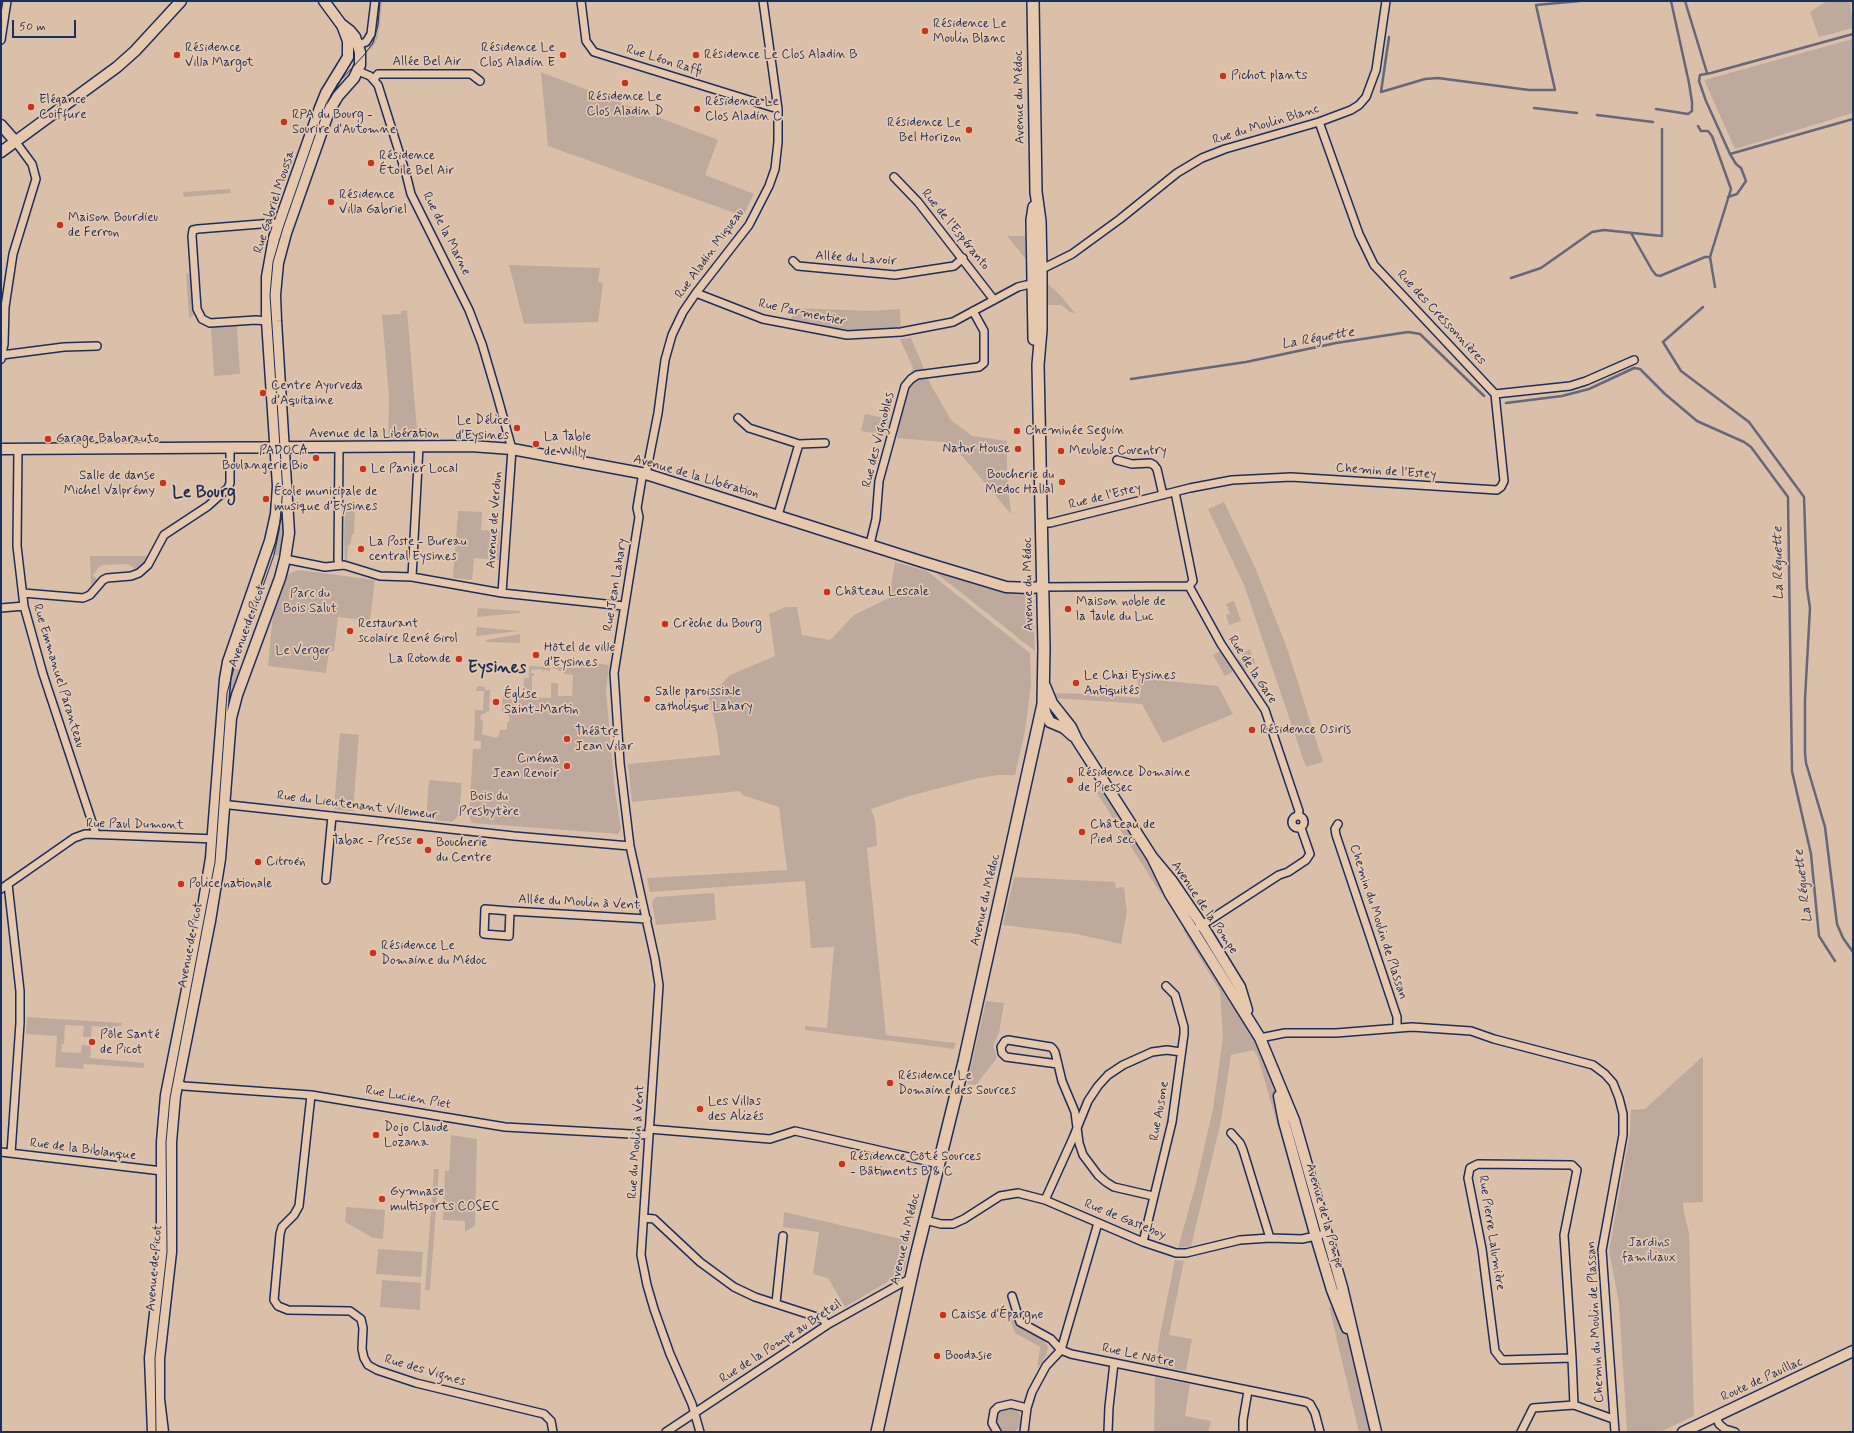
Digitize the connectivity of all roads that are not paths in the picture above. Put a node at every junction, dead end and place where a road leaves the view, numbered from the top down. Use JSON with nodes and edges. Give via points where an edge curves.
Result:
{"nodes":[{"id":1,"x":7,"y":1,"type":"edge"},
{"id":2,"x":181,"y":1,"type":"edge"},
{"id":3,"x":324,"y":1,"type":"edge"},
{"id":4,"x":375,"y":1,"type":"edge"},
{"id":5,"x":580,"y":1,"type":"edge"},
{"id":6,"x":763,"y":1,"type":"edge"},
{"id":7,"x":1033,"y":1,"type":"edge"},
{"id":8,"x":1386,"y":1,"type":"edge"},
{"id":9,"x":341,"y":24,"type":"junction"},
{"id":10,"x":1,"y":40,"type":"edge"},
{"id":11,"x":358,"y":45,"type":"junction"},
{"id":12,"x":358,"y":71,"type":"junction"},
{"id":13,"x":374,"y":79,"type":"junction"},
{"id":14,"x":480,"y":81,"type":"dead end"},
{"id":15,"x":778,"y":109,"type":"junction"},
{"id":16,"x":1319,"y":122,"type":"junction"},
{"id":17,"x":2,"y":123,"type":"edge"},
{"id":18,"x":15,"y":141,"type":"junction"},
{"id":19,"x":1,"y":152,"type":"edge"},
{"id":20,"x":894,"y":177,"type":"dead end"},
{"id":21,"x":278,"y":225,"type":"junction"},
{"id":22,"x":286,"y":233,"type":"junction"},
{"id":23,"x":963,"y":258,"type":"junction"},
{"id":24,"x":793,"y":261,"type":"dead end"},
{"id":25,"x":1037,"y":268,"type":"junction"},
{"id":26,"x":1037,"y":285,"type":"junction"},
{"id":27,"x":696,"y":293,"type":"junction"},
{"id":28,"x":994,"y":300,"type":"junction"},
{"id":29,"x":3,"y":307,"type":"edge"},
{"id":30,"x":973,"y":311,"type":"junction"},
{"id":31,"x":267,"y":321,"type":"junction"},
{"id":32,"x":2,"y":344,"type":"edge"},
{"id":33,"x":97,"y":346,"type":"dead end"},
{"id":34,"x":2,"y":357,"type":"edge"},
{"id":35,"x":1634,"y":360,"type":"dead end"},
{"id":36,"x":1495,"y":394,"type":"junction"},
{"id":37,"x":738,"y":418,"type":"dead end"},
{"id":38,"x":825,"y":443,"type":"dead end"},
{"id":39,"x":799,"y":444,"type":"junction"},
{"id":40,"x":419,"y":446,"type":"junction"},
{"id":41,"x":280,"y":447,"type":"junction"},
{"id":42,"x":338,"y":447,"type":"junction"},
{"id":43,"x":230,"y":448,"type":"junction"},
{"id":44,"x":1,"y":449,"type":"edge"},
{"id":45,"x":18,"y":449,"type":"junction"},
{"id":46,"x":512,"y":450,"type":"junction"},
{"id":47,"x":1117,"y":460,"type":"dead end"},
{"id":48,"x":646,"y":474,"type":"junction"},
{"id":49,"x":1175,"y":492,"type":"junction"},
{"id":50,"x":1162,"y":495,"type":"junction"},
{"id":51,"x":778,"y":515,"type":"junction"},
{"id":52,"x":1041,"y":523,"type":"junction"},
{"id":53,"x":870,"y":544,"type":"junction"},
{"id":54,"x":285,"y":560,"type":"junction"},
{"id":55,"x":339,"y":565,"type":"junction"},
{"id":56,"x":412,"y":577,"type":"junction"},
{"id":57,"x":1189,"y":586,"type":"junction"},
{"id":58,"x":1043,"y":587,"type":"junction"},
{"id":59,"x":23,"y":593,"type":"junction"},
{"id":60,"x":502,"y":593,"type":"junction"},
{"id":61,"x":24,"y":606,"type":"junction"},
{"id":62,"x":624,"y":606,"type":"junction"},
{"id":63,"x":1,"y":608,"type":"edge"},
{"id":64,"x":1045,"y":686,"type":"junction"},
{"id":65,"x":1043,"y":704,"type":"junction"},
{"id":66,"x":1050,"y":722,"type":"junction"},
{"id":67,"x":1038,"y":734,"type":"junction"},
{"id":68,"x":1077,"y":740,"type":"junction"},
{"id":69,"x":221,"y":804,"type":"junction"},
{"id":70,"x":332,"y":816,"type":"junction"},
{"id":71,"x":1338,"y":824,"type":"dead end"},
{"id":72,"x":96,"y":834,"type":"junction"},
{"id":73,"x":218,"y":840,"type":"junction"},
{"id":74,"x":630,"y":846,"type":"junction"},
{"id":75,"x":1152,"y":857,"type":"junction"},
{"id":76,"x":326,"y":880,"type":"dead end"},
{"id":77,"x":8,"y":884,"type":"junction"},
{"id":78,"x":1,"y":889,"type":"edge"},
{"id":79,"x":510,"y":911,"type":"junction"},
{"id":80,"x":647,"y":919,"type":"junction"},
{"id":81,"x":1202,"y":925,"type":"junction"},
{"id":82,"x":1193,"y":931,"type":"junction"},
{"id":83,"x":1166,"y":986,"type":"dead end"},
{"id":84,"x":1250,"y":1019,"type":"junction"},
{"id":85,"x":1397,"y":1028,"type":"junction"},
{"id":86,"x":1260,"y":1038,"type":"junction"},
{"id":87,"x":1181,"y":1052,"type":"junction"},
{"id":88,"x":1058,"y":1064,"type":"junction"},
{"id":89,"x":169,"y":1074,"type":"junction"},
{"id":90,"x":1277,"y":1081,"type":"junction"},
{"id":91,"x":177,"y":1085,"type":"junction"},
{"id":92,"x":311,"y":1095,"type":"junction"},
{"id":93,"x":1078,"y":1127,"type":"junction"},
{"id":94,"x":649,"y":1132,"type":"junction"},
{"id":95,"x":1231,"y":1133,"type":"dead end"},
{"id":96,"x":1,"y":1152,"type":"edge"},
{"id":97,"x":10,"y":1153,"type":"junction"},
{"id":98,"x":939,"y":1164,"type":"junction"},
{"id":99,"x":162,"y":1170,"type":"junction"},
{"id":100,"x":1153,"y":1196,"type":"junction"},
{"id":101,"x":1045,"y":1200,"type":"junction"},
{"id":102,"x":644,"y":1218,"type":"junction"},
{"id":103,"x":925,"y":1220,"type":"junction"},
{"id":104,"x":1098,"y":1223,"type":"junction"},
{"id":105,"x":1327,"y":1234,"type":"junction"},
{"id":106,"x":783,"y":1236,"type":"dead end"},
{"id":107,"x":1316,"y":1236,"type":"junction"},
{"id":108,"x":1270,"y":1238,"type":"junction"},
{"id":109,"x":1143,"y":1242,"type":"junction"},
{"id":110,"x":911,"y":1278,"type":"junction"},
{"id":111,"x":1012,"y":1296,"type":"dead end"},
{"id":112,"x":776,"y":1304,"type":"junction"},
{"id":113,"x":827,"y":1325,"type":"junction"},
{"id":114,"x":1061,"y":1350,"type":"junction"},
{"id":115,"x":1853,"y":1351,"type":"edge"},
{"id":116,"x":1357,"y":1354,"type":"junction"},
{"id":117,"x":1572,"y":1358,"type":"junction"},
{"id":118,"x":1114,"y":1363,"type":"junction"},
{"id":119,"x":1248,"y":1391,"type":"junction"},
{"id":120,"x":1574,"y":1405,"type":"junction"},
{"id":121,"x":1027,"y":1408,"type":"junction"},
{"id":122,"x":695,"y":1413,"type":"junction"},
{"id":123,"x":1716,"y":1416,"type":"junction"},
{"id":124,"x":1613,"y":1419,"type":"junction"},
{"id":125,"x":153,"y":1432,"type":"edge"},
{"id":126,"x":163,"y":1432,"type":"edge"},
{"id":127,"x":553,"y":1432,"type":"edge"},
{"id":128,"x":666,"y":1432,"type":"edge"},
{"id":129,"x":700,"y":1432,"type":"edge"},
{"id":130,"x":877,"y":1432,"type":"edge"},
{"id":131,"x":997,"y":1432,"type":"edge"},
{"id":132,"x":1024,"y":1432,"type":"edge"},
{"id":133,"x":1108,"y":1432,"type":"edge"},
{"id":134,"x":1243,"y":1432,"type":"edge"},
{"id":135,"x":1320,"y":1432,"type":"edge"},
{"id":136,"x":1376,"y":1432,"type":"edge"},
{"id":137,"x":1521,"y":1432,"type":"edge"},
{"id":138,"x":1615,"y":1432,"type":"edge"},
{"id":139,"x":1683,"y":1432,"type":"edge"},
{"id":140,"x":1735,"y":1432,"type":"edge"}],
"edges":[{"from":1,"to":10,"type":"street"},
{"from":2,"to":18,"type":"street","via":[[117,67]]},
{"from":3,"to":9,"type":"street"},
{"from":4,"to":11,"type":"street","via":[[371,34],[366,42]]},
{"from":5,"to":15,"type":"street","name":"Rue Léon Raffi","via":[[588,46],[598,53]]},
{"from":6,"to":15,"type":"street","name":"Rue Aladin Miqueau"},
{"from":7,"to":25,"type":"main road","name":"Avenue du Médoc","via":[[1036,192],[1040,221]]},
{"from":8,"to":16,"type":"street","name":"Rue du Moulin Blanc","via":[[1377,65],[1366,97],[1351,110]]},
{"from":9,"to":11,"type":"street","via":[[350,31]]},
{"from":9,"to":21,"type":"street","name":"Rue Gabriel Moussa","via":[[350,48],[348,57],[326,93]]},
{"from":11,"to":12,"type":"street"},
{"from":12,"to":13,"type":"street"},
{"from":12,"to":22,"type":"street","name":"Rue Gabriel Moussa","via":[[329,111]]},
{"from":13,"to":14,"type":"street","name":"Allée Bel Air","via":[[378,74],[471,74]]},
{"from":13,"to":46,"type":"street","name":"Rue de la Marne","via":[[381,92],[411,194],[432,240],[457,285],[482,344]]},
{"from":15,"to":27,"type":"street","name":"Rue Aladin Miqueau","via":[[777,155],[769,186],[749,224]]},
{"from":16,"to":25,"type":"street","name":"Rue du Moulin Blanc","via":[[1202,158],[1177,173],[1072,254],[1046,267]]},
{"from":16,"to":36,"type":"street","name":"Rue des Cressonnières","via":[[1359,234],[1374,265]]},
{"from":17,"to":18,"type":"street"},
{"from":18,"to":19,"type":"street"},
{"from":18,"to":29,"type":"street","via":[[32,164],[36,179],[13,254]]},
{"from":20,"to":23,"type":"street","name":"Rue de l'Espéranto","via":[[918,202]]},
{"from":21,"to":22,"type":"street"},
{"from":21,"to":31,"type":"street","name":"Rue Gabriel Moussa","via":[[267,277]]},
{"from":21,"to":31,"type":"street","via":[[273,223],[198,229],[193,230],[192,236],[197,309],[202,319],[210,323]]},
{"from":22,"to":41,"type":"street","name":"Rue Gabriel Moussa","via":[[278,263],[275,295]]},
{"from":23,"to":24,"type":"street","name":"Allée du Lavoir","via":[[954,266],[895,275],[798,266]]},
{"from":23,"to":28,"type":"street","name":"Rue de l'Espéranto"},
{"from":25,"to":26,"type":"main road","name":"Avenue du Médoc"},
{"from":26,"to":28,"type":"street","name":"Rue Parmentier","via":[[1018,287]]},
{"from":26,"to":52,"type":"main road","name":"Avenue du Médoc","via":[[1041,330],[1038,365]]},
{"from":27,"to":30,"type":"street","name":"Rue Parmentier","via":[[763,319],[847,335],[901,332],[937,326],[954,322]]},
{"from":27,"to":48,"type":"street","name":"Rue Aladin Miqueau","via":[[680,318],[667,353]]},
{"from":28,"to":30,"type":"street","name":"Rue Parmentier"},
{"from":29,"to":32,"type":"street"},
{"from":30,"to":53,"type":"street","name":"Rue des Vignobles","via":[[984,331],[984,363],[980,367],[917,376],[905,386],[879,481],[876,519]]},
{"from":31,"to":41,"type":"street","name":"Rue Gabriel Moussa"},
{"from":32,"to":34,"type":"street"},
{"from":33,"to":34,"type":"street"},
{"from":35,"to":36,"type":"street","via":[[1570,386]]},
{"from":36,"to":49,"type":"street","name":"Chemin de l'Estey","via":[[1504,482],[1497,490],[1291,477],[1232,480]]},
{"from":37,"to":39,"type":"street","via":[[749,428]]},
{"from":38,"to":39,"type":"street"},
{"from":39,"to":51,"type":"street"},
{"from":40,"to":42,"type":"street","name":"Avenue de la Libération"},
{"from":40,"to":46,"type":"street","name":"Avenue de la Libération","via":[[472,446]]},
{"from":40,"to":56,"type":"street"},
{"from":41,"to":42,"type":"street","name":"Avenue de la Libération"},
{"from":41,"to":43,"type":"street","name":"Avenue de la Libération"},
{"from":41,"to":54,"type":"street","name":"Avenue de Picot","via":[[290,523]]},
{"from":41,"to":69,"type":"street","name":"Avenue de Picot","via":[[275,522],[224,679]]},
{"from":42,"to":55,"type":"street"},
{"from":43,"to":45,"type":"street","name":"Avenue de la Libération"},
{"from":43,"to":59,"type":"street","via":[[228,488],[208,506],[164,535],[148,565],[139,573],[102,580],[90,595],[83,598]]},
{"from":44,"to":45,"type":"street","name":"Avenue de la Libération"},
{"from":45,"to":59,"type":"street","name":"Rue Emmanuel Paranteau","via":[[17,546]]},
{"from":46,"to":48,"type":"street","name":"Avenue de la Libération"},
{"from":46,"to":60,"type":"street","name":"Avenue de Verdun"},
{"from":47,"to":50,"type":"street","via":[[1154,465]]},
{"from":48,"to":51,"type":"street","name":"Avenue de la Libération"},
{"from":48,"to":62,"type":"street","name":"Rue Jean Lahary","via":[[642,478],[637,508],[639,517]]},
{"from":49,"to":50,"type":"street","name":"Rue de l'Estey"},
{"from":49,"to":57,"type":"street","via":[[1193,581]]},
{"from":50,"to":52,"type":"street","name":"Rue de l'Estey","via":[[1050,523]]},
{"from":51,"to":53,"type":"street","name":"Avenue de la Libération"},
{"from":52,"to":58,"type":"main road","name":"Avenue du Médoc"},
{"from":53,"to":58,"type":"street","name":"Avenue de la Libération","via":[[1006,586]]},
{"from":54,"to":55,"type":"street","via":[[325,567]]},
{"from":54,"to":69,"type":"street","name":"Avenue de Picot","via":[[234,707]]},
{"from":55,"to":56,"type":"street","via":[[380,576]]},
{"from":56,"to":60,"type":"street"},
{"from":57,"to":58,"type":"street"},
{"from":57,"to":81,"type":"street","name":"Rue de la Gare","via":[[1234,666],[1248,682],[1265,710],[1298,816],[1304,820],[1302,828],[1310,854],[1306,860],[1288,872],[1279,874]]},
{"from":58,"to":64,"type":"main road","name":"Avenue du Médoc"},
{"from":59,"to":61,"type":"street","name":"Rue Emmanuel Paranteau"},
{"from":60,"to":62,"type":"street"},
{"from":61,"to":63,"type":"street"},
{"from":61,"to":72,"type":"street","name":"Rue Emmanuel Paranteau","via":[[43,674]]},
{"from":62,"to":74,"type":"street","name":"Rue Jean Lahary","via":[[614,681]]},
{"from":64,"to":65,"type":"main road","name":"Avenue du Médoc"},
{"from":64,"to":68,"type":"street","name":"Avenue de la Pompe","via":[[1052,704],[1064,717]]},
{"from":65,"to":66,"type":"street"},
{"from":65,"to":67,"type":"main road","name":"Avenue du Médoc"},
{"from":66,"to":67,"type":"street","via":[[1045,724]]},
{"from":66,"to":68,"type":"street","name":"Avenue de la Pompe","via":[[1064,728]]},
{"from":67,"to":98,"type":"main road","name":"Avenue du Médoc"},
{"from":68,"to":75,"type":"street","name":"Avenue de la Pompe"},
{"from":69,"to":70,"type":"street","name":"Rue du Lieutenant Villemeur"},
{"from":69,"to":73,"type":"street","name":"Avenue de Picot"},
{"from":70,"to":74,"type":"street","name":"Rue du Lieutenant Villemeur"},
{"from":70,"to":76,"type":"street"},
{"from":71,"to":85,"type":"street","name":"Chemin du Moulin de Plassan","via":[[1335,829],[1336,835],[1397,1017]]},
{"from":72,"to":73,"type":"street","name":"Rue Paul Dumont"},
{"from":72,"to":77,"type":"street","name":"Rue Paul Dumont","via":[[74,838]]},
{"from":73,"to":89,"type":"street","name":"Avenue de Picot"},
{"from":73,"to":91,"type":"street","name":"Avenue de Picot","via":[[210,920]]},
{"from":74,"to":80,"type":"street","name":"Rue du Moulin à Vent"},
{"from":75,"to":81,"type":"street","name":"Avenue de la Pompe"},
{"from":75,"to":82,"type":"street","name":"Avenue de la Pompe","via":[[1170,894]]},
{"from":77,"to":78,"type":"street","name":"Rue Paul Dumont"},
{"from":77,"to":97,"type":"street","via":[[20,991]]},
{"from":79,"to":79,"type":"street","name":"Allée du Moulin à Vent","via":[[485,909],[484,934],[509,936]]},
{"from":79,"to":80,"type":"street","name":"Allée du Moulin à Vent"},
{"from":80,"to":94,"type":"street","name":"Rue du Moulin à Vent","via":[[659,985]]},
{"from":81,"to":82,"type":"street"},
{"from":81,"to":84,"type":"street","name":"Avenue de la Pompe","via":[[1240,987]]},
{"from":82,"to":84,"type":"street","name":"Avenue de la Pompe"},
{"from":83,"to":87,"type":"street","name":"Rue Ausone","via":[[1175,996],[1184,1027]]},
{"from":84,"to":86,"type":"street","name":"Avenue de la Pompe"},
{"from":85,"to":86,"type":"street","name":"Chemin du Moulin de Plassan","via":[[1336,1033],[1285,1033]]},
{"from":85,"to":124,"type":"street","name":"Chemin du Moulin de Plassan","via":[[1471,1031],[1593,1065],[1613,1083],[1623,1114],[1623,1135],[1602,1250]]},
{"from":86,"to":90,"type":"street","name":"Avenue de la Pompe"},
{"from":87,"to":93,"type":"street","via":[[1152,1052],[1122,1065],[1108,1075],[1088,1101]]},
{"from":87,"to":100,"type":"street","name":"Rue Ausone","via":[[1172,1122]]},
{"from":88,"to":88,"type":"street","via":[[1051,1047],[1008,1040],[1001,1048],[1006,1056]]},
{"from":88,"to":93,"type":"street"},
{"from":89,"to":91,"type":"street"},
{"from":89,"to":99,"type":"street","name":"Avenue de Picot","via":[[163,1123]]},
{"from":90,"to":105,"type":"street","name":"Avenue de la Pompe","via":[[1294,1120]]},
{"from":90,"to":107,"type":"street","name":"Avenue de la Pompe","via":[[1284,1122]]},
{"from":91,"to":92,"type":"street","name":"Rue Lucien Piet"},
{"from":91,"to":126,"type":"street","name":"Avenue de Picot","via":[[171,1142],[171,1252],[159,1359],[159,1399]]},
{"from":92,"to":94,"type":"street","name":"Rue Lucien Piet","via":[[504,1127]]},
{"from":92,"to":127,"type":"street","name":"Rue des Vignes","via":[[299,1206],[282,1227],[280,1234],[274,1300],[278,1306],[283,1310],[350,1311],[361,1319],[364,1358],[377,1370],[416,1383],[544,1414],[551,1422]]},
{"from":93,"to":100,"type":"street","via":[[1080,1149],[1098,1175],[1114,1187]]},
{"from":93,"to":101,"type":"street"},
{"from":94,"to":98,"type":"street","name":"Rue Lucien Piet","via":[[770,1139],[795,1131]]},
{"from":94,"to":102,"type":"street","name":"Rue du Moulin à Vent"},
{"from":95,"to":108,"type":"street","via":[[1243,1150]]},
{"from":96,"to":97,"type":"street","name":"Rue de la Biblanque"},
{"from":97,"to":99,"type":"street","name":"Rue de la Biblanque"},
{"from":98,"to":103,"type":"main road","name":"Avenue du Médoc"},
{"from":99,"to":125,"type":"street","name":"Avenue de Picot","via":[[162,1251],[150,1358]]},
{"from":100,"to":109,"type":"street","name":"Rue Ausone"},
{"from":101,"to":103,"type":"street","name":"Rue de Gasteboy","via":[[1018,1193],[1006,1194],[993,1199],[953,1224]]},
{"from":101,"to":104,"type":"street","name":"Rue de Gasteboy"},
{"from":102,"to":112,"type":"street","via":[[654,1218],[700,1262],[734,1288]]},
{"from":102,"to":122,"type":"street","name":"Rue du Moulin à Vent","via":[[641,1255],[647,1285],[670,1354]]},
{"from":103,"to":110,"type":"main road","name":"Avenue du Médoc"},
{"from":104,"to":109,"type":"street","name":"Rue de Gasteboy"},
{"from":104,"to":114,"type":"street"},
{"from":105,"to":107,"type":"street","name":"Rue de Gasteboy"},
{"from":105,"to":116,"type":"street","name":"Avenue de la Pompe"},
{"from":106,"to":112,"type":"street"},
{"from":107,"to":108,"type":"street","name":"Rue de Gasteboy","via":[[1302,1239]]},
{"from":107,"to":116,"type":"street","name":"Avenue de la Pompe","via":[[1332,1290]]},
{"from":108,"to":109,"type":"street","name":"Rue de Gasteboy","via":[[1235,1241],[1181,1254]]},
{"from":110,"to":113,"type":"street","name":"Rue de la Pompe au Breteil"},
{"from":110,"to":130,"type":"main road","name":"Avenue du Médoc"},
{"from":111,"to":114,"type":"street","via":[[1020,1322],[1051,1339]]},
{"from":112,"to":113,"type":"street","via":[[823,1319]]},
{"from":113,"to":122,"type":"street","name":"Rue de la Pompe au Breteil"},
{"from":114,"to":118,"type":"street","name":"Rue Le Nôtre"},
{"from":114,"to":121,"type":"street","via":[[1039,1377]]},
{"from":115,"to":123,"type":"street","name":"Route de Pauillac"},
{"from":116,"to":136,"type":"street","name":"Avenue de la Pompe"},
{"from":117,"to":117,"type":"street","name":"Rue Pierre Lalumière","via":[[1564,1235],[1576,1170],[1572,1165],[1478,1164],[1470,1168],[1468,1178],[1482,1249],[1495,1351],[1502,1360]]},
{"from":117,"to":120,"type":"street","name":"Rue Pierre Lalumière"},
{"from":118,"to":119,"type":"street","name":"Rue Le Nôtre"},
{"from":118,"to":133,"type":"street"},
{"from":119,"to":134,"type":"street"},
{"from":119,"to":135,"type":"street","name":"Rue Le Nôtre","via":[[1310,1404]]},
{"from":120,"to":124,"type":"street"},
{"from":120,"to":137,"type":"street","via":[[1534,1408]]},
{"from":121,"to":131,"type":"street","via":[[1011,1404],[998,1407],[994,1411],[992,1423]]},
{"from":121,"to":132,"type":"street"},
{"from":122,"to":128,"type":"street","name":"Rue de la Pompe au Breteil"},
{"from":122,"to":129,"type":"street","name":"Rue du Moulin à Vent"},
{"from":123,"to":139,"type":"street","name":"Route de Pauillac"},
{"from":123,"to":140,"type":"street","via":[[1724,1429]]},
{"from":124,"to":138,"type":"street","name":"Chemin du Moulin de Plassan"}]}
